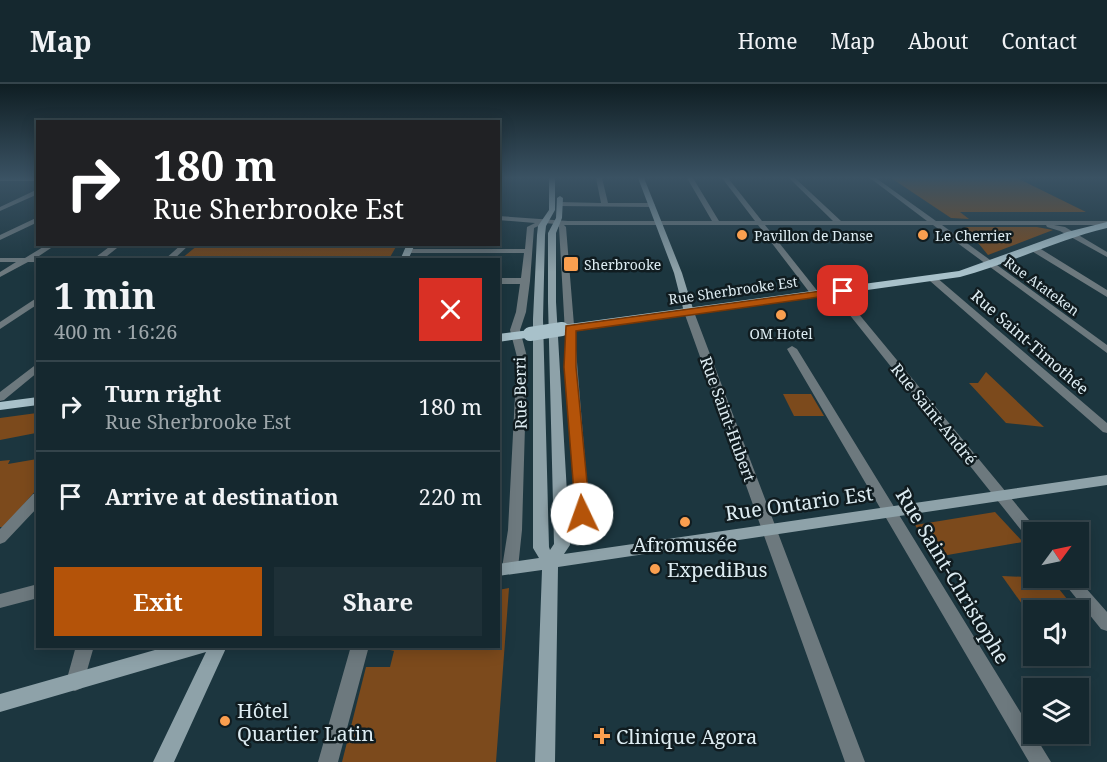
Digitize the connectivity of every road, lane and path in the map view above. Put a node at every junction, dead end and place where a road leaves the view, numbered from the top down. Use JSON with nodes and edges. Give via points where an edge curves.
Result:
{"nodes":[{"id":1,"x":552,"y":210,"type":"edge"},
{"id":2,"x":557,"y":210,"type":"edge"},
{"id":3,"x":654,"y":210,"type":"edge"},
{"id":4,"x":709,"y":210,"type":"edge"},
{"id":5,"x":748,"y":210,"type":"edge"},
{"id":6,"x":825,"y":210,"type":"edge"},
{"id":7,"x":915,"y":210,"type":"edge"},
{"id":8,"x":930,"y":210,"type":"edge"},
{"id":9,"x":500,"y":218,"type":"edge"},
{"id":10,"x":36,"y":220,"type":"edge"},
{"id":11,"x":551,"y":222,"type":"junction"},
{"id":12,"x":500,"y":223,"type":"edge"},
{"id":13,"x":659,"y":223,"type":"junction"},
{"id":14,"x":717,"y":223,"type":"junction"},
{"id":15,"x":758,"y":223,"type":"junction"},
{"id":16,"x":839,"y":223,"type":"junction"},
{"id":17,"x":933,"y":223,"type":"junction"},
{"id":18,"x":950,"y":223,"type":"junction"},
{"id":19,"x":1021,"y":223,"type":"junction"},
{"id":20,"x":1106,"y":225,"type":"edge"},
{"id":21,"x":1070,"y":234,"type":"junction"},
{"id":22,"x":0,"y":238,"type":"edge"},
{"id":23,"x":51,"y":246,"type":"edge"},
{"id":24,"x":116,"y":246,"type":"edge"},
{"id":25,"x":185,"y":246,"type":"edge"},
{"id":26,"x":1033,"y":248,"type":"junction"},
{"id":27,"x":528,"y":251,"type":"junction"},
{"id":28,"x":408,"y":252,"type":"edge"},
{"id":29,"x":977,"y":255,"type":"junction"},
{"id":30,"x":1107,"y":255,"type":"edge"},
{"id":31,"x":99,"y":258,"type":"edge"},
{"id":32,"x":170,"y":258,"type":"edge"},
{"id":33,"x":0,"y":260,"type":"edge"},
{"id":34,"x":29,"y":260,"type":"junction"},
{"id":35,"x":36,"y":260,"type":"edge"},
{"id":36,"x":990,"y":265,"type":"junction"},
{"id":37,"x":0,"y":275,"type":"edge"},
{"id":38,"x":933,"y":279,"type":"junction"},
{"id":39,"x":500,"y":281,"type":"edge"},
{"id":40,"x":526,"y":281,"type":"junction"},
{"id":41,"x":836,"y":292,"type":"junction"},
{"id":42,"x":1107,"y":294,"type":"edge"},
{"id":43,"x":816,"y":295,"type":"junction"},
{"id":44,"x":36,"y":301,"type":"edge"},
{"id":45,"x":689,"y":312,"type":"junction"},
{"id":46,"x":0,"y":326,"type":"edge"},
{"id":47,"x":566,"y":328,"type":"junction"},
{"id":48,"x":515,"y":336,"type":"junction"},
{"id":49,"x":500,"y":338,"type":"edge"},
{"id":50,"x":792,"y":349,"type":"dead end"},
{"id":51,"x":1107,"y":350,"type":"edge"},
{"id":52,"x":36,"y":368,"type":"edge"},
{"id":53,"x":0,"y":398,"type":"edge"},
{"id":54,"x":36,"y":401,"type":"edge"},
{"id":55,"x":0,"y":406,"type":"edge"},
{"id":56,"x":1107,"y":429,"type":"edge"},
{"id":57,"x":1107,"y":480,"type":"edge"},
{"id":58,"x":1000,"y":495,"type":"junction"},
{"id":59,"x":36,"y":500,"type":"edge"},
{"id":60,"x":890,"y":512,"type":"junction"},
{"id":61,"x":1023,"y":523,"type":"edge"},
{"id":62,"x":768,"y":529,"type":"junction"},
{"id":63,"x":0,"y":538,"type":"edge"},
{"id":64,"x":562,"y":539,"type":"junction"},
{"id":65,"x":550,"y":563,"type":"junction"},
{"id":66,"x":504,"y":569,"type":"edge"},
{"id":67,"x":1076,"y":588,"type":"edge"},
{"id":68,"x":36,"y":592,"type":"edge"},
{"id":69,"x":0,"y":601,"type":"edge"},
{"id":70,"x":1107,"y":624,"type":"edge"},
{"id":71,"x":84,"y":648,"type":"edge"},
{"id":72,"x":193,"y":648,"type":"edge"},
{"id":73,"x":217,"y":648,"type":"edge"},
{"id":74,"x":359,"y":648,"type":"edge"},
{"id":75,"x":75,"y":682,"type":"junction"},
{"id":76,"x":0,"y":704,"type":"edge"},
{"id":77,"x":163,"y":762,"type":"edge"},
{"id":78,"x":328,"y":762,"type":"edge"},
{"id":79,"x":544,"y":762,"type":"edge"},
{"id":80,"x":855,"y":762,"type":"edge"},
{"id":81,"x":1041,"y":762,"type":"edge"}],
"edges":[{"from":1,"to":11,"type":"street","name":"Rue Berri"},
{"from":2,"to":11,"type":"street","name":"Rue Berri"},
{"from":3,"to":13,"type":"street","name":"Rue Saint-Hubert"},
{"from":4,"to":14,"type":"street"},
{"from":5,"to":15,"type":"street"},
{"from":6,"to":16,"type":"street"},
{"from":7,"to":17,"type":"street"},
{"from":8,"to":18,"type":"street"},
{"from":9,"to":11,"type":"street"},
{"from":10,"to":22,"type":"street"},
{"from":11,"to":12,"type":"street"},
{"from":11,"to":13,"type":"street"},
{"from":11,"to":27,"type":"street","name":"Rue Berri","via":[[531,228]]},
{"from":11,"to":47,"type":"street","name":"Rue Berri","via":[[562,227]]},
{"from":11,"to":64,"type":"street","name":"Rue Berri"},
{"from":11,"to":65,"type":"street","name":"Rue Berri","via":[[541,235],[538,319],[541,544]]},
{"from":13,"to":14,"type":"street"},
{"from":13,"to":45,"type":"street","name":"Rue Saint-Hubert"},
{"from":14,"to":15,"type":"street"},
{"from":15,"to":16,"type":"street"},
{"from":15,"to":43,"type":"street"},
{"from":16,"to":17,"type":"street"},
{"from":17,"to":18,"type":"street"},
{"from":17,"to":29,"type":"street"},
{"from":18,"to":19,"type":"street"},
{"from":18,"to":29,"type":"street"},
{"from":19,"to":20,"type":"street"},
{"from":19,"to":21,"type":"street","via":[[1052,226]]},
{"from":20,"to":21,"type":"main road","name":"Rue Sherbrooke Est"},
{"from":21,"to":26,"type":"main road","name":"Rue Sherbrooke Est"},
{"from":21,"to":30,"type":"street"},
{"from":23,"to":34,"type":"street"},
{"from":24,"to":31,"type":"street"},
{"from":25,"to":32,"type":"street"},
{"from":26,"to":36,"type":"main road","name":"Rue Sherbrooke Est"},
{"from":26,"to":42,"type":"street"},
{"from":27,"to":28,"type":"street"},
{"from":27,"to":40,"type":"street","name":"Rue Berri"},
{"from":29,"to":36,"type":"street","name":"Rue Atateken"},
{"from":33,"to":34,"type":"street"},
{"from":34,"to":35,"type":"street"},
{"from":34,"to":37,"type":"street"},
{"from":36,"to":38,"type":"main road","name":"Rue Sherbrooke Est"},
{"from":36,"to":51,"type":"street","name":"Rue Atateken"},
{"from":38,"to":41,"type":"main road","name":"Rue Sherbrooke Est"},
{"from":38,"to":56,"type":"street","name":"Rue Saint-Timothée"},
{"from":39,"to":40,"type":"street"},
{"from":40,"to":48,"type":"street","name":"Rue Berri"},
{"from":41,"to":43,"type":"main road","name":"Rue Sherbrooke Est"},
{"from":41,"to":58,"type":"street","name":"Rue Saint-André"},
{"from":43,"to":45,"type":"main road","name":"Rue Sherbrooke Est"},
{"from":44,"to":46,"type":"street"},
{"from":45,"to":47,"type":"main road","name":"Rue Sherbrooke Est"},
{"from":45,"to":62,"type":"street","name":"Rue Saint-Hubert"},
{"from":47,"to":48,"type":"main road","name":"Rue Sherbrooke Est","bridge":true},
{"from":47,"to":64,"type":"street","name":"Rue Berri","via":[[582,509],[578,521]]},
{"from":48,"to":49,"type":"main road","name":"Rue Sherbrooke Est"},
{"from":48,"to":66,"type":"street","name":"Rue Berri","via":[[522,357],[515,530]]},
{"from":50,"to":60,"type":"street","name":"Rue Saint-Christophe"},
{"from":52,"to":53,"type":"street"},
{"from":54,"to":55,"type":"main road"},
{"from":57,"to":58,"type":"street","name":"Rue Ontario Est"},
{"from":58,"to":60,"type":"street","name":"Rue Ontario Est"},
{"from":58,"to":61,"type":"street","name":"Rue Saint-André"},
{"from":59,"to":63,"type":"street"},
{"from":60,"to":62,"type":"street","name":"Rue Ontario Est"},
{"from":60,"to":81,"type":"street","name":"Rue Saint-Christophe"},
{"from":62,"to":65,"type":"street","name":"Rue Ontario Est"},
{"from":62,"to":80,"type":"street","name":"Rue Saint-Hubert"},
{"from":64,"to":65,"type":"street","name":"Rue Berri"},
{"from":65,"to":66,"type":"street","name":"Rue Ontario Est"},
{"from":65,"to":79,"type":"street","name":"Rue Berri"},
{"from":67,"to":70,"type":"street"},
{"from":68,"to":69,"type":"street"},
{"from":71,"to":75,"type":"street"},
{"from":72,"to":75,"type":"street"},
{"from":73,"to":77,"type":"street"},
{"from":74,"to":78,"type":"street"},
{"from":75,"to":76,"type":"street"}]}
